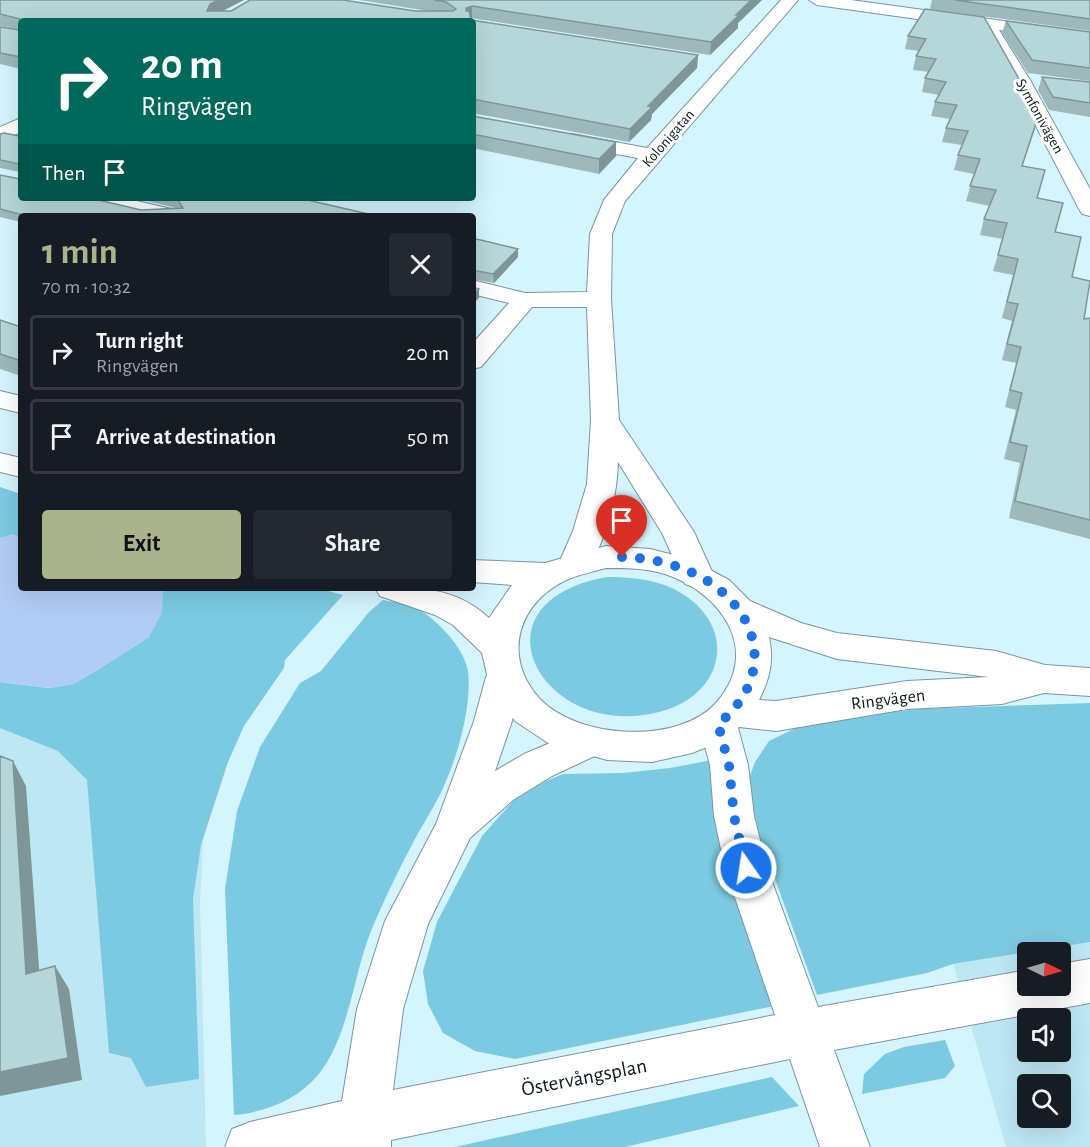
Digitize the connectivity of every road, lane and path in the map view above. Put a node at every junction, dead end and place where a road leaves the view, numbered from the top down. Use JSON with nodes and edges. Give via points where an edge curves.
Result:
{"nodes":[{"id":1,"x":790,"y":0,"type":"edge"},
{"id":2,"x":817,"y":0,"type":"edge"},
{"id":3,"x":989,"y":24,"type":"junction"},
{"id":4,"x":1090,"y":38,"type":"edge"},
{"id":5,"x":708,"y":63,"type":"edge"},
{"id":6,"x":732,"y":66,"type":"junction"},
{"id":7,"x":1021,"y":80,"type":"junction"},
{"id":8,"x":1044,"y":83,"type":"edge"},
{"id":9,"x":18,"y":126,"type":"edge"},
{"id":10,"x":0,"y":135,"type":"edge"},
{"id":11,"x":551,"y":136,"type":"edge"},
{"id":12,"x":652,"y":155,"type":"junction"},
{"id":13,"x":109,"y":201,"type":"edge"},
{"id":14,"x":1090,"y":208,"type":"edge"},
{"id":15,"x":159,"y":213,"type":"edge"},
{"id":16,"x":476,"y":288,"type":"edge"},
{"id":17,"x":599,"y":299,"type":"junction"},
{"id":18,"x":525,"y":300,"type":"junction"},
{"id":19,"x":476,"y":356,"type":"edge"},
{"id":20,"x":0,"y":399,"type":"edge"},
{"id":21,"x":18,"y":404,"type":"edge"},
{"id":22,"x":605,"y":420,"type":"junction"},
{"id":23,"x":0,"y":462,"type":"edge"},
{"id":24,"x":18,"y":467,"type":"edge"},
{"id":25,"x":561,"y":569,"type":"junction"},
{"id":26,"x":476,"y":571,"type":"edge"},
{"id":27,"x":697,"y":576,"type":"junction"},
{"id":28,"x":401,"y":591,"type":"edge"},
{"id":29,"x":739,"y":610,"type":"junction"},
{"id":30,"x":501,"y":662,"type":"junction"},
{"id":31,"x":1045,"y":679,"type":"junction"},
{"id":32,"x":1090,"y":682,"type":"edge"},
{"id":33,"x":724,"y":718,"type":"junction"},
{"id":34,"x":588,"y":742,"type":"junction"},
{"id":35,"x":455,"y":828,"type":"junction"},
{"id":36,"x":1090,"y":981,"type":"edge"},
{"id":37,"x":804,"y":1032,"type":"junction"},
{"id":38,"x":365,"y":1134,"type":"edge"},
{"id":39,"x":250,"y":1147,"type":"edge"},
{"id":40,"x":845,"y":1147,"type":"edge"}],
"edges":[{"from":1,"to":6,"type":"street","name":"Kolonigatan"},
{"from":2,"to":3,"type":"street"},
{"from":3,"to":4,"type":"street"},
{"from":3,"to":7,"type":"street","name":"Symfonivägen","via":[[995,41]]},
{"from":5,"to":6,"type":"street"},
{"from":6,"to":12,"type":"street","name":"Kolonigatan"},
{"from":7,"to":8,"type":"street"},
{"from":7,"to":14,"type":"street","name":"Symfonivägen"},
{"from":9,"to":10,"type":"street"},
{"from":11,"to":12,"type":"street"},
{"from":12,"to":17,"type":"street","name":"Kolonigatan","via":[[615,200],[601,234]]},
{"from":13,"to":15,"type":"street"},
{"from":16,"to":18,"type":"street"},
{"from":17,"to":18,"type":"street"},
{"from":17,"to":22,"type":"street","name":"Kolonigatan"},
{"from":18,"to":19,"type":"street"},
{"from":20,"to":21,"type":"street"},
{"from":22,"to":25,"type":"street","name":"Kolonigatan","via":[[602,484],[590,531]]},
{"from":22,"to":27,"type":"street","via":[[678,532]]},
{"from":23,"to":24,"type":"street"},
{"from":25,"to":26,"type":"street","name":"Ringvägen"},
{"from":25,"to":27,"type":"street","name":"Ringvägen","via":[[606,557],[637,558],[669,564]]},
{"from":25,"to":30,"type":"street","name":"Ringvägen","via":[[527,589],[511,606],[500,633]]},
{"from":27,"to":29,"type":"street","name":"Ringvägen","via":[[717,588]]},
{"from":28,"to":30,"type":"street","name":"Ringvägen","via":[[465,616]]},
{"from":29,"to":31,"type":"street","name":"Ringvägen","via":[[791,633],[837,646],[996,664]]},
{"from":29,"to":33,"type":"street","name":"Ringvägen","via":[[748,624],[756,654],[750,684]]},
{"from":30,"to":34,"type":"street","name":"Ringvägen","via":[[513,693],[536,716],[565,734]]},
{"from":30,"to":35,"type":"street","via":[[493,721]]},
{"from":31,"to":32,"type":"street","name":"Ringvägen"},
{"from":31,"to":33,"type":"street","name":"Ringvägen","via":[[1002,690],[907,695],[776,716]]},
{"from":33,"to":34,"type":"street","name":"Ringvägen","via":[[679,742],[634,748]]},
{"from":33,"to":37,"type":"street","via":[[734,816],[746,868]]},
{"from":34,"to":35,"type":"street","via":[[499,788]]},
{"from":35,"to":38,"type":"street","via":[[407,921],[380,1009]]},
{"from":36,"to":37,"type":"street","name":"Östervångsplan"},
{"from":37,"to":38,"type":"street","name":"Östervångsplan"},
{"from":37,"to":40,"type":"street"},
{"from":38,"to":39,"type":"street","name":"Östervångsplan"}]}
